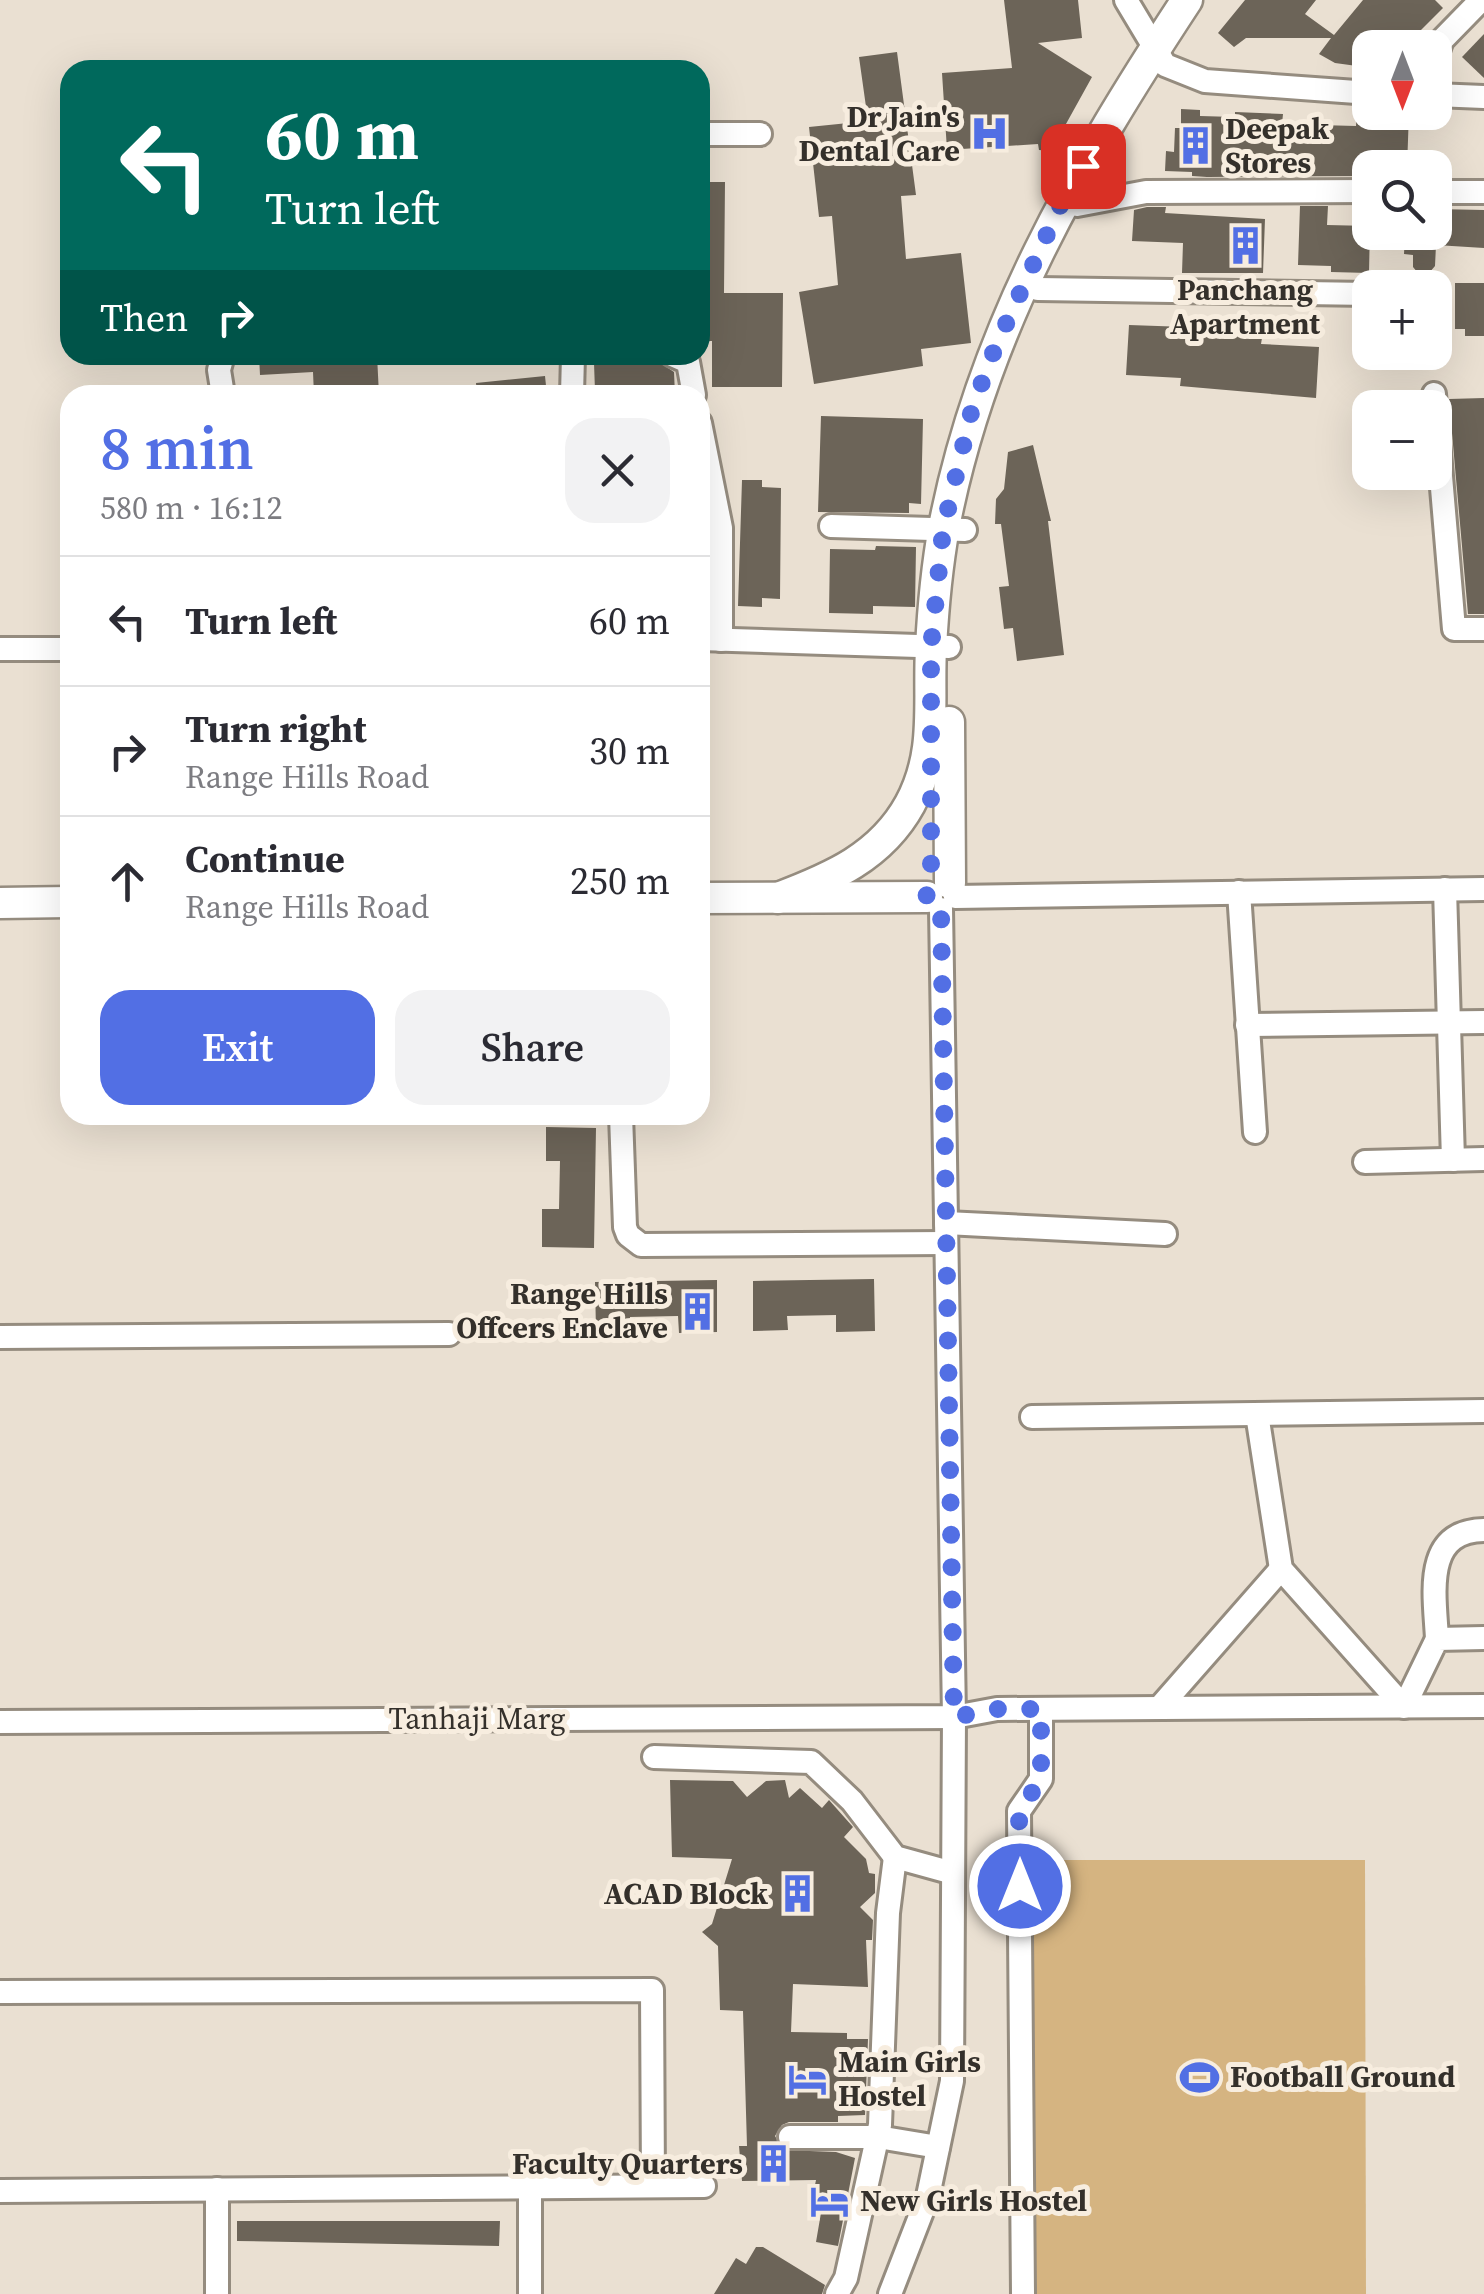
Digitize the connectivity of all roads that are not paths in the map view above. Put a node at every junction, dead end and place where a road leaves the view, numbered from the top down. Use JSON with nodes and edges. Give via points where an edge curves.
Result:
{"nodes":[{"id":1,"x":1126,"y":0,"type":"edge"},
{"id":2,"x":1186,"y":0,"type":"edge"},
{"id":3,"x":1209,"y":0,"type":"edge"},
{"id":4,"x":1482,"y":0,"type":"edge"},
{"id":5,"x":1452,"y":30,"type":"edge"},
{"id":6,"x":1160,"y":57,"type":"junction"},
{"id":7,"x":1352,"y":92,"type":"edge"},
{"id":8,"x":1452,"y":96,"type":"edge"},
{"id":9,"x":1484,"y":97,"type":"edge"},
{"id":10,"x":710,"y":134,"type":"edge"},
{"id":11,"x":760,"y":134,"type":"dead end"},
{"id":12,"x":1352,"y":191,"type":"edge"},
{"id":13,"x":1452,"y":192,"type":"edge"},
{"id":14,"x":1484,"y":192,"type":"edge"},
{"id":15,"x":1076,"y":205,"type":"junction"},
{"id":16,"x":1038,"y":290,"type":"junction"},
{"id":17,"x":1352,"y":294,"type":"edge"},
{"id":18,"x":1442,"y":490,"type":"edge"},
{"id":19,"x":831,"y":526,"type":"dead end"},
{"id":20,"x":710,"y":529,"type":"edge"},
{"id":21,"x":954,"y":530,"type":"junction"},
{"id":22,"x":1484,"y":629,"type":"edge"},
{"id":23,"x":711,"y":640,"type":"edge"},
{"id":24,"x":940,"y":647,"type":"junction"},
{"id":25,"x":0,"y":648,"type":"edge"},
{"id":26,"x":60,"y":650,"type":"edge"},
{"id":27,"x":930,"y":752,"type":"junction"},
{"id":28,"x":1445,"y":889,"type":"junction"},
{"id":29,"x":1484,"y":889,"type":"edge"},
{"id":30,"x":1239,"y":892,"type":"junction"},
{"id":31,"x":941,"y":894,"type":"junction"},
{"id":32,"x":710,"y":898,"type":"edge"},
{"id":33,"x":778,"y":898,"type":"junction"},
{"id":34,"x":0,"y":902,"type":"edge"},
{"id":35,"x":60,"y":902,"type":"edge"},
{"id":36,"x":1484,"y":1022,"type":"edge"},
{"id":37,"x":1449,"y":1023,"type":"junction"},
{"id":38,"x":1247,"y":1025,"type":"junction"},
{"id":39,"x":622,"y":1125,"type":"edge"},
{"id":40,"x":1255,"y":1132,"type":"dead end"},
{"id":41,"x":1484,"y":1159,"type":"edge"},
{"id":42,"x":1453,"y":1160,"type":"junction"},
{"id":43,"x":1366,"y":1162,"type":"dead end"},
{"id":44,"x":946,"y":1233,"type":"junction"},
{"id":45,"x":1165,"y":1234,"type":"dead end"},
{"id":46,"x":449,"y":1334,"type":"dead end"},
{"id":47,"x":0,"y":1336,"type":"edge"},
{"id":48,"x":1484,"y":1411,"type":"edge"},
{"id":49,"x":1257,"y":1414,"type":"junction"},
{"id":50,"x":1032,"y":1417,"type":"dead end"},
{"id":51,"x":1484,"y":1530,"type":"edge"},
{"id":52,"x":1282,"y":1569,"type":"junction"},
{"id":53,"x":1484,"y":1638,"type":"edge"},
{"id":54,"x":1437,"y":1639,"type":"junction"},
{"id":55,"x":1404,"y":1706,"type":"junction"},
{"id":56,"x":1484,"y":1706,"type":"edge"},
{"id":57,"x":1159,"y":1708,"type":"junction"},
{"id":58,"x":1041,"y":1709,"type":"junction"},
{"id":59,"x":954,"y":1717,"type":"junction"},
{"id":60,"x":0,"y":1722,"type":"edge"},
{"id":61,"x":654,"y":1757,"type":"dead end"},
{"id":62,"x":895,"y":1858,"type":"junction"},
{"id":63,"x":953,"y":1873,"type":"junction"},
{"id":64,"x":0,"y":1992,"type":"edge"},
{"id":65,"x":790,"y":2137,"type":"dead end"},
{"id":66,"x":878,"y":2137,"type":"junction"},
{"id":67,"x":938,"y":2146,"type":"junction"},
{"id":68,"x":653,"y":2186,"type":"junction"},
{"id":69,"x":704,"y":2186,"type":"dead end"},
{"id":70,"x":530,"y":2187,"type":"junction"},
{"id":71,"x":217,"y":2189,"type":"junction"},
{"id":72,"x":0,"y":2190,"type":"edge"},
{"id":73,"x":217,"y":2294,"type":"edge"},
{"id":74,"x":530,"y":2294,"type":"edge"},
{"id":75,"x":837,"y":2294,"type":"edge"},
{"id":76,"x":890,"y":2294,"type":"edge"},
{"id":77,"x":1024,"y":2294,"type":"edge"}],
"edges":[{"from":1,"to":6,"type":"street"},
{"from":2,"to":6,"type":"main road"},
{"from":3,"to":6,"type":"main road"},
{"from":4,"to":5,"type":"street"},
{"from":6,"to":7,"type":"street","via":[[1206,81]]},
{"from":6,"to":15,"type":"main road"},
{"from":6,"to":21,"type":"main road","via":[[1065,195],[995,348],[972,409]]},
{"from":8,"to":9,"type":"street"},
{"from":10,"to":11,"type":"street"},
{"from":12,"to":15,"type":"street","via":[[1146,192]]},
{"from":13,"to":14,"type":"street"},
{"from":15,"to":16,"type":"main road"},
{"from":16,"to":17,"type":"street"},
{"from":16,"to":21,"type":"main road","via":[[1009,353]]},
{"from":18,"to":22,"type":"street","via":[[1454,630]]},
{"from":19,"to":21,"type":"street"},
{"from":20,"to":23,"type":"street"},
{"from":21,"to":24,"type":"main road"},
{"from":23,"to":24,"type":"street"},
{"from":24,"to":27,"type":"main road"},
{"from":24,"to":31,"type":"main road","via":[[949,704]]},
{"from":25,"to":26,"type":"street"},
{"from":27,"to":31,"type":"main road"},
{"from":27,"to":33,"type":"main road","via":[[910,803],[869,853],[836,876]]},
{"from":28,"to":29,"type":"street"},
{"from":28,"to":30,"type":"street"},
{"from":28,"to":37,"type":"street"},
{"from":30,"to":31,"type":"street"},
{"from":30,"to":38,"type":"street"},
{"from":31,"to":33,"type":"main road"},
{"from":31,"to":44,"type":"street"},
{"from":32,"to":33,"type":"main road"},
{"from":34,"to":35,"type":"main road"},
{"from":36,"to":37,"type":"street"},
{"from":37,"to":38,"type":"street"},
{"from":37,"to":42,"type":"street"},
{"from":38,"to":40,"type":"street"},
{"from":39,"to":44,"type":"street","via":[[626,1227],[641,1245]]},
{"from":41,"to":42,"type":"street"},
{"from":42,"to":43,"type":"street"},
{"from":44,"to":45,"type":"street"},
{"from":44,"to":59,"type":"street"},
{"from":46,"to":47,"type":"street"},
{"from":48,"to":49,"type":"street"},
{"from":49,"to":50,"type":"street"},
{"from":49,"to":52,"type":"street"},
{"from":51,"to":54,"type":"street","via":[[1451,1539],[1434,1566]]},
{"from":52,"to":55,"type":"street"},
{"from":52,"to":57,"type":"street"},
{"from":53,"to":54,"type":"street"},
{"from":54,"to":55,"type":"street"},
{"from":55,"to":56,"type":"street","name":"Tanhaji Marg"},
{"from":55,"to":57,"type":"street","name":"Tanhaji Marg"},
{"from":57,"to":58,"type":"street","name":"Tanhaji Marg"},
{"from":58,"to":59,"type":"street","name":"Tanhaji Marg"},
{"from":58,"to":77,"type":"street","via":[[1041,1779],[1019,1812]]},
{"from":59,"to":60,"type":"street","name":"Tanhaji Marg"},
{"from":59,"to":63,"type":"street"},
{"from":61,"to":62,"type":"street","via":[[812,1762]]},
{"from":62,"to":63,"type":"street"},
{"from":62,"to":66,"type":"street"},
{"from":63,"to":67,"type":"street","via":[[952,2081]]},
{"from":64,"to":68,"type":"street","via":[[652,1990]]},
{"from":65,"to":66,"type":"street"},
{"from":66,"to":67,"type":"street"},
{"from":66,"to":75,"type":"street"},
{"from":67,"to":76,"type":"street","via":[[928,2196]]},
{"from":68,"to":69,"type":"street"},
{"from":68,"to":70,"type":"street"},
{"from":70,"to":71,"type":"street"},
{"from":70,"to":74,"type":"street"},
{"from":71,"to":72,"type":"street"},
{"from":71,"to":73,"type":"street"}]}
